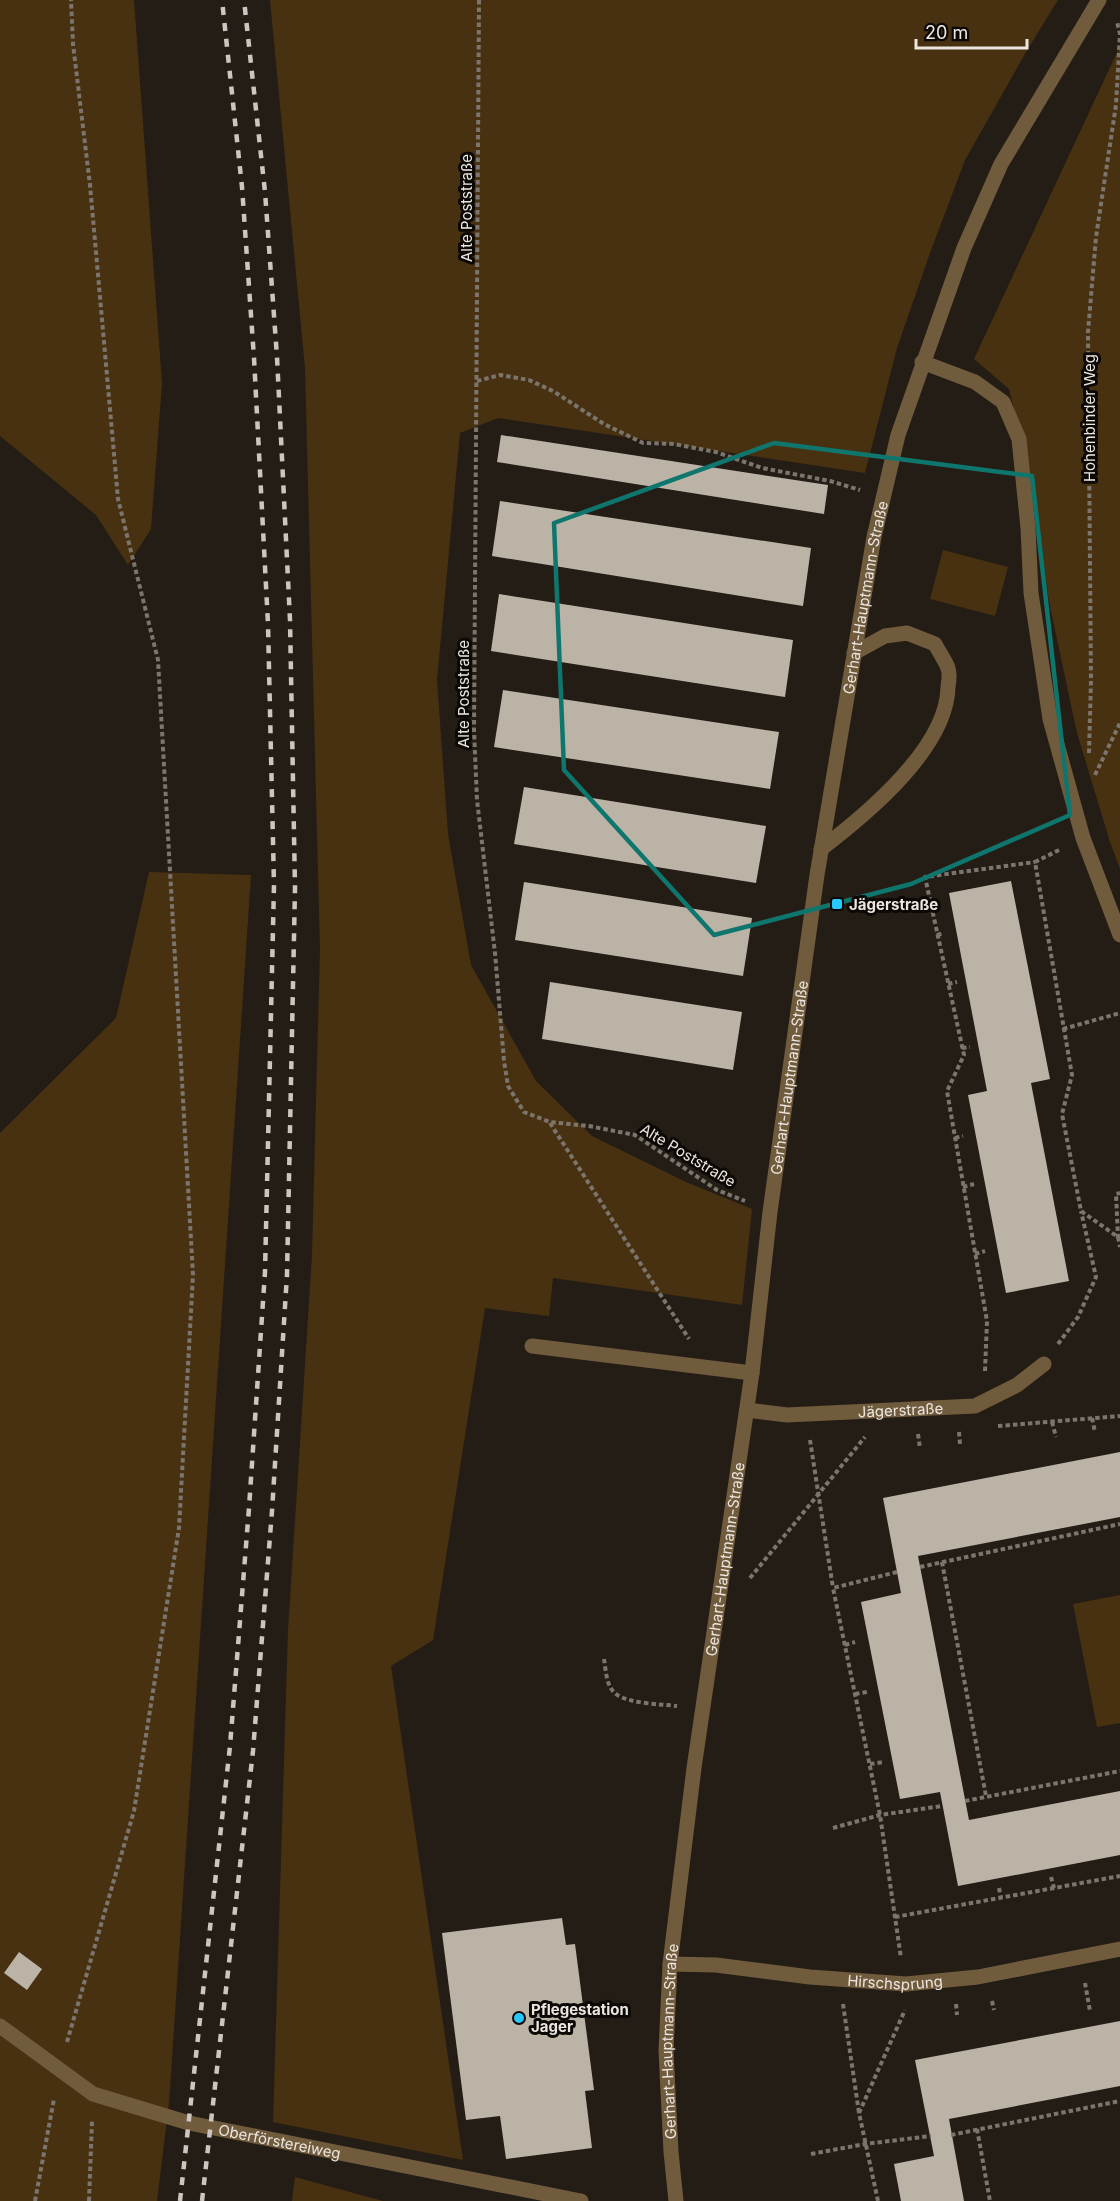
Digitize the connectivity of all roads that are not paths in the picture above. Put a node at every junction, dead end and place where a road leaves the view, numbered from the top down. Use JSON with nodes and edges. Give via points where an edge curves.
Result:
{"nodes":[{"id":1,"x":1099,"y":0,"type":"edge"},
{"id":2,"x":922,"y":362,"type":"junction"},
{"id":3,"x":854,"y":653,"type":"junction"},
{"id":4,"x":821,"y":849,"type":"junction"},
{"id":5,"x":1120,"y":935,"type":"edge"},
{"id":6,"x":532,"y":1346,"type":"dead end"},
{"id":7,"x":1044,"y":1364,"type":"road end"},
{"id":8,"x":752,"y":1373,"type":"junction"},
{"id":9,"x":747,"y":1410,"type":"junction"},
{"id":10,"x":1120,"y":1949,"type":"edge"},
{"id":11,"x":670,"y":1964,"type":"junction"},
{"id":12,"x":0,"y":2026,"type":"edge"},
{"id":13,"x":581,"y":2201,"type":"edge"},
{"id":14,"x":676,"y":2201,"type":"edge"}],
"edges":[{"from":1,"to":2,"type":"street","name":"Gerhart-Hauptmann-Straße","via":[[1000,164]]},
{"from":2,"to":3,"type":"street","name":"Gerhart-Hauptmann-Straße","via":[[883,498]]},
{"from":2,"to":5,"type":"street","via":[[975,382],[1003,402],[1019,439],[1031,593],[1050,718],[1083,838]]},
{"from":3,"to":4,"type":"street","name":"Gerhart-Hauptmann-Straße"},
{"from":3,"to":4,"type":"street","via":[[885,636],[907,633],[935,644],[949,670],[948,703],[931,740],[899,780],[860,819]]},
{"from":4,"to":8,"type":"street","name":"Gerhart-Hauptmann-Straße","via":[[770,1212]]},
{"from":6,"to":8,"type":"street"},
{"from":7,"to":9,"type":"street","name":"Jägerstraße","via":[[1017,1385],[975,1406],[787,1415]]},
{"from":8,"to":9,"type":"street","name":"Gerhart-Hauptmann-Straße"},
{"from":9,"to":11,"type":"street","name":"Gerhart-Hauptmann-Straße","via":[[702,1709]]},
{"from":10,"to":11,"type":"street","name":"Hirschsprung","via":[[978,1977],[906,1984]]},
{"from":11,"to":14,"type":"street","name":"Gerhart-Hauptmann-Straße","via":[[666,2051]]},
{"from":12,"to":13,"type":"street","name":"Oberförstereiweg","via":[[93,2094],[189,2123]]}]}
